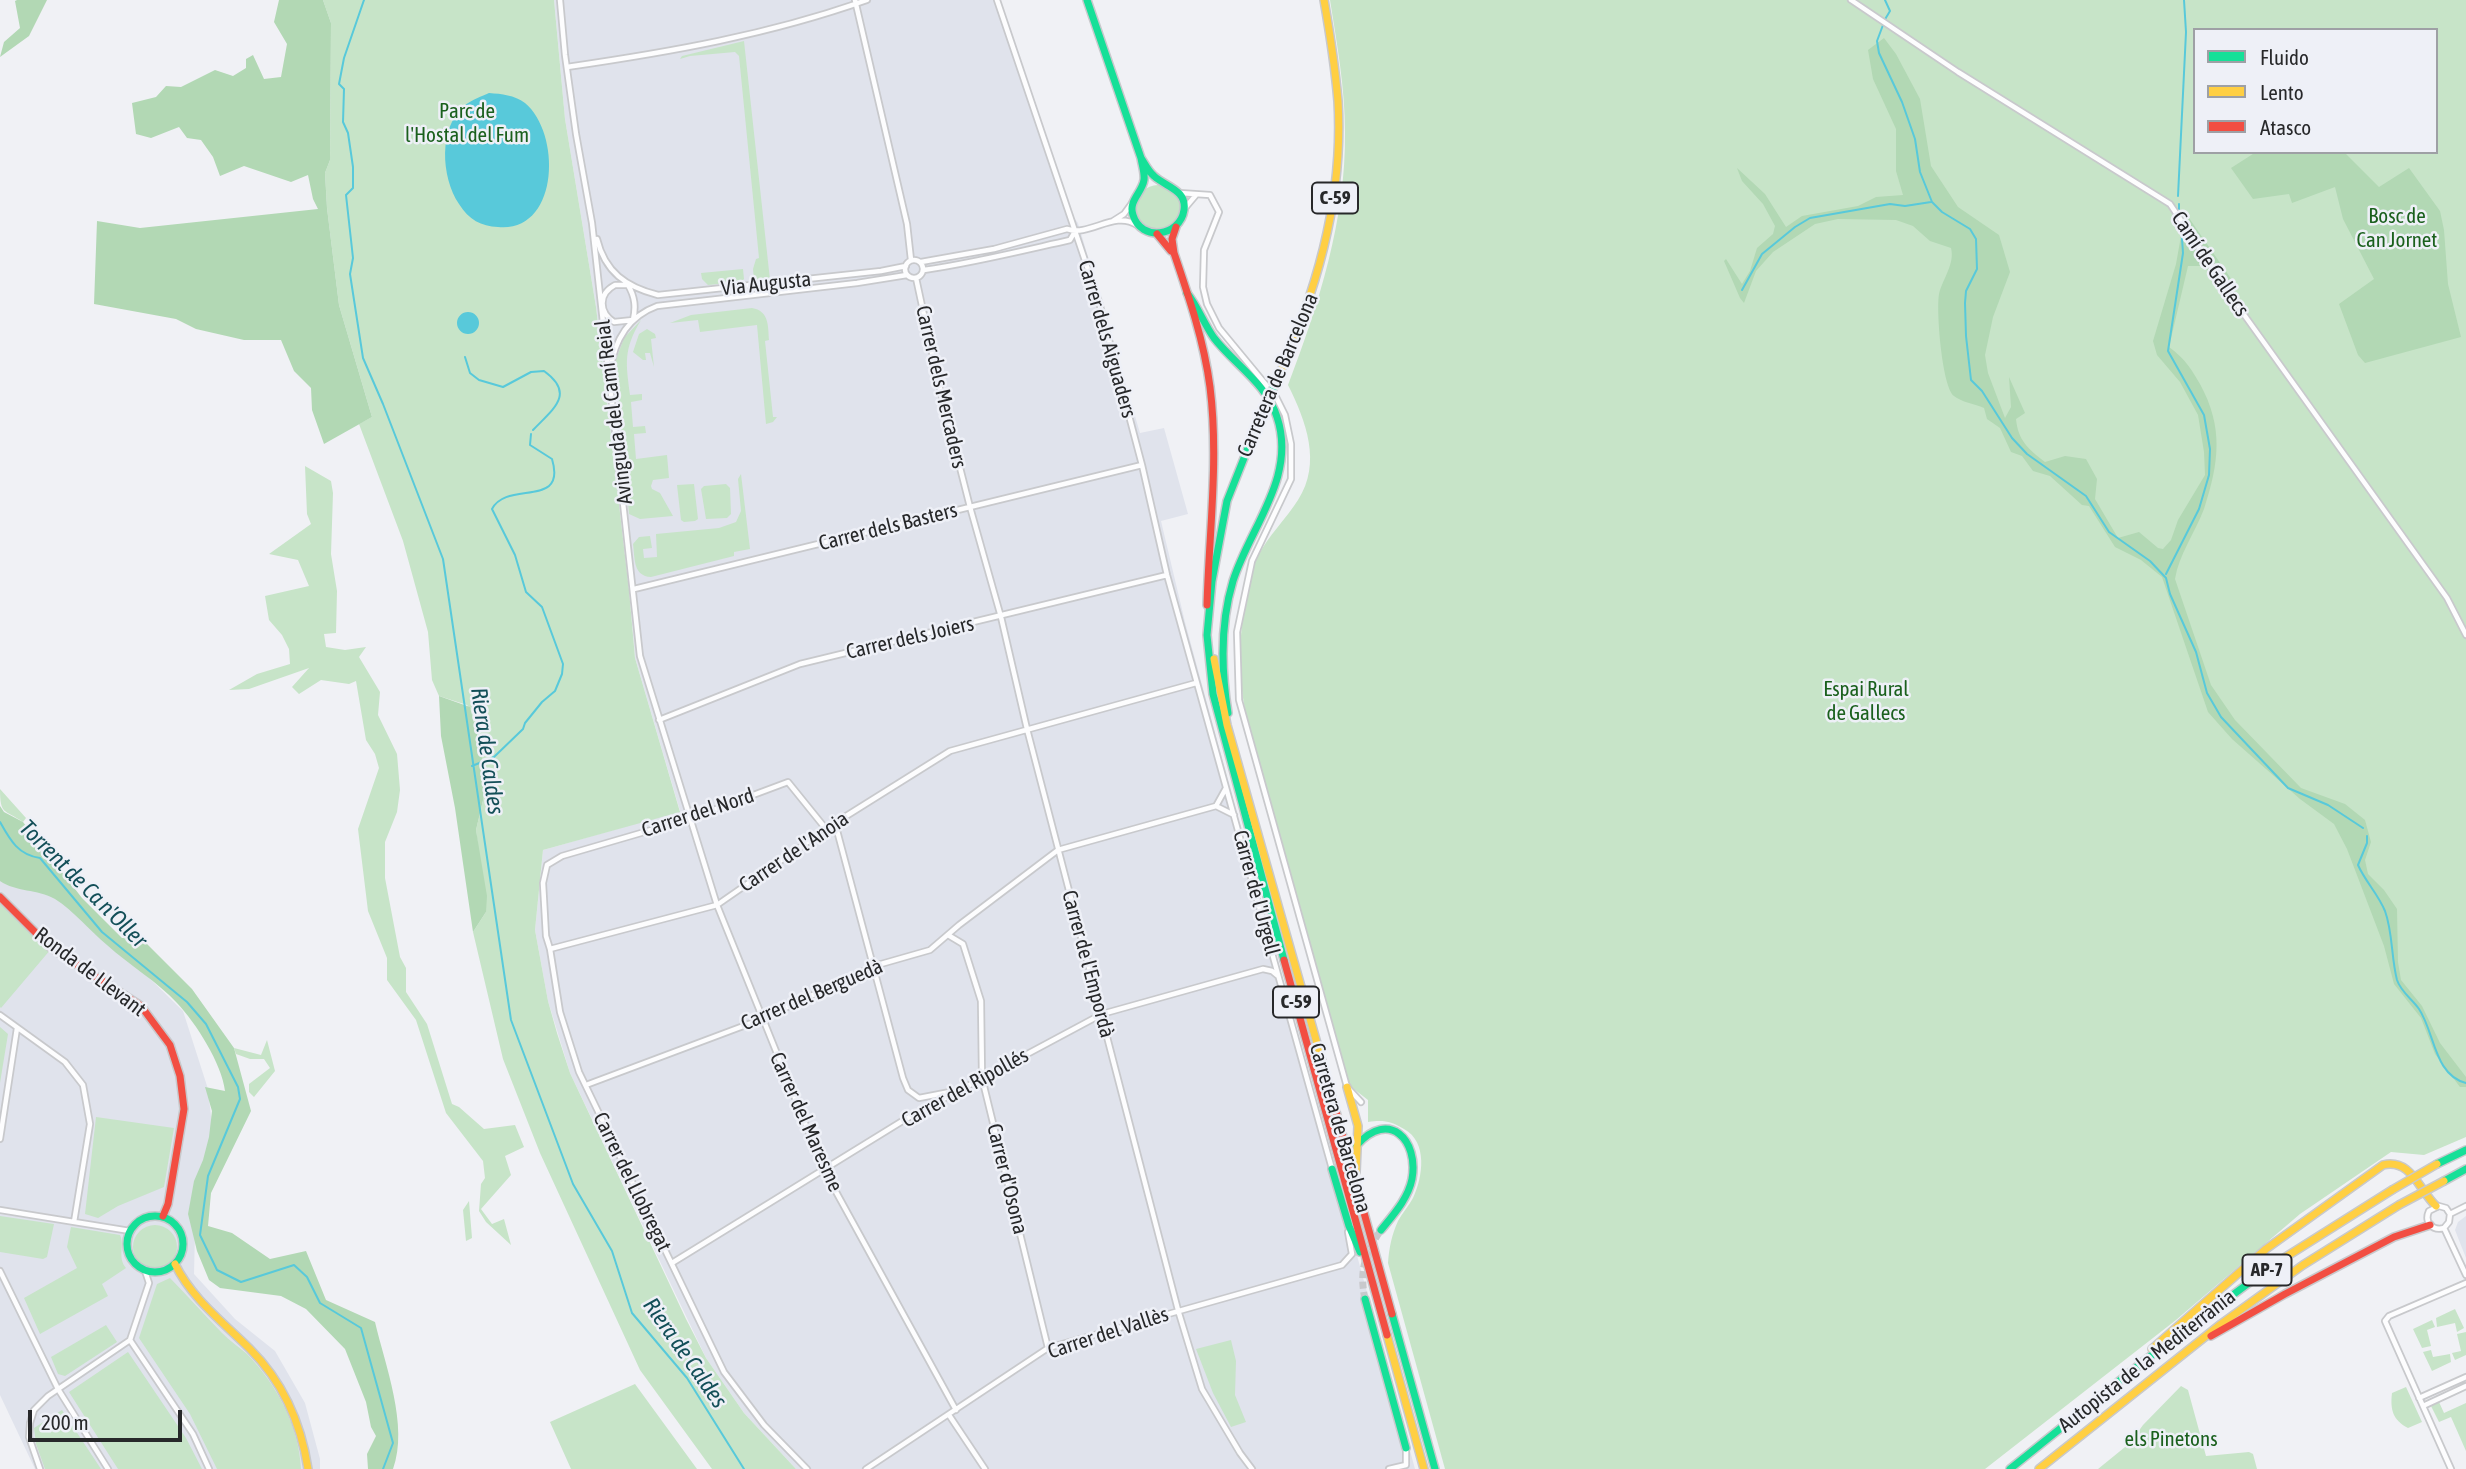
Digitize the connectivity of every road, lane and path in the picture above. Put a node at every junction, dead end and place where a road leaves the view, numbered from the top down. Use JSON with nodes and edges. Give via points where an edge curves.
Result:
{"nodes":[{"id":1,"x":560,"y":0,"type":"edge"},
{"id":2,"x":867,"y":0,"type":"edge"},
{"id":3,"x":997,"y":0,"type":"edge"},
{"id":4,"x":1087,"y":0,"type":"edge"},
{"id":5,"x":1324,"y":0,"type":"edge"},
{"id":6,"x":1851,"y":0,"type":"edge"},
{"id":7,"x":855,"y":2,"type":"edge"},
{"id":8,"x":567,"y":67,"type":"junction"},
{"id":9,"x":1141,"y":158,"type":"junction"},
{"id":10,"x":1163,"y":182,"type":"junction"},
{"id":11,"x":1140,"y":189,"type":"junction"},
{"id":12,"x":1179,"y":192,"type":"junction"},
{"id":13,"x":1196,"y":195,"type":"junction"},
{"id":14,"x":1132,"y":202,"type":"junction"},
{"id":15,"x":1184,"y":209,"type":"junction"},
{"id":16,"x":1112,"y":221,"type":"junction"},
{"id":17,"x":592,"y":223,"type":"junction"},
{"id":18,"x":1140,"y":227,"type":"junction"},
{"id":19,"x":1176,"y":227,"type":"junction"},
{"id":20,"x":1075,"y":232,"type":"junction"},
{"id":21,"x":1157,"y":234,"type":"junction"},
{"id":22,"x":1174,"y":253,"type":"junction"},
{"id":23,"x":911,"y":260,"type":"junction"},
{"id":24,"x":921,"y":262,"type":"junction"},
{"id":25,"x":906,"y":266,"type":"junction"},
{"id":26,"x":924,"y":270,"type":"junction"},
{"id":27,"x":907,"y":275,"type":"junction"},
{"id":28,"x":916,"y":278,"type":"junction"},
{"id":29,"x":628,"y":285,"type":"junction"},
{"id":30,"x":1187,"y":293,"type":"junction"},
{"id":31,"x":601,"y":308,"type":"junction"},
{"id":32,"x":633,"y":320,"type":"junction"},
{"id":33,"x":610,"y":380,"type":"junction"},
{"id":34,"x":1142,"y":466,"type":"junction"},
{"id":35,"x":970,"y":508,"type":"junction"},
{"id":36,"x":1167,"y":575,"type":"junction"},
{"id":37,"x":634,"y":589,"type":"junction"},
{"id":38,"x":1001,"y":617,"type":"junction"},
{"id":39,"x":1210,"y":624,"type":"junction"},
{"id":40,"x":1208,"y":635,"type":"junction"},
{"id":41,"x":2466,"y":635,"type":"edge"},
{"id":42,"x":1196,"y":683,"type":"junction"},
{"id":43,"x":659,"y":720,"type":"junction"},
{"id":44,"x":1027,"y":729,"type":"junction"},
{"id":45,"x":1239,"y":762,"type":"junction"},
{"id":46,"x":1227,"y":787,"type":"junction"},
{"id":47,"x":1216,"y":806,"type":"junction"},
{"id":48,"x":1235,"y":816,"type":"junction"},
{"id":49,"x":689,"y":818,"type":"junction"},
{"id":50,"x":835,"y":823,"type":"junction"},
{"id":51,"x":826,"y":830,"type":"junction"},
{"id":52,"x":1058,"y":850,"type":"junction"},
{"id":53,"x":551,"y":861,"type":"joint"},
{"id":54,"x":0,"y":897,"type":"edge"},
{"id":55,"x":717,"y":905,"type":"junction"},
{"id":56,"x":948,"y":935,"type":"junction"},
{"id":57,"x":550,"y":949,"type":"junction"},
{"id":58,"x":874,"y":966,"type":"junction"},
{"id":59,"x":1279,"y":976,"type":"junction"},
{"id":60,"x":1102,"y":1014,"type":"junction"},
{"id":61,"x":0,"y":1015,"type":"edge"},
{"id":62,"x":762,"y":1019,"type":"junction"},
{"id":63,"x":17,"y":1028,"type":"junction"},
{"id":64,"x":982,"y":1078,"type":"junction"},
{"id":65,"x":586,"y":1085,"type":"junction"},
{"id":66,"x":1347,"y":1087,"type":"junction"},
{"id":67,"x":962,"y":1089,"type":"junction"},
{"id":68,"x":1361,"y":1102,"type":"dead end"},
{"id":69,"x":0,"y":1139,"type":"edge"},
{"id":70,"x":1357,"y":1145,"type":"junction"},
{"id":71,"x":2466,"y":1150,"type":"edge"},
{"id":72,"x":1332,"y":1169,"type":"junction"},
{"id":73,"x":2466,"y":1169,"type":"edge"},
{"id":74,"x":824,"y":1170,"type":"junction"},
{"id":75,"x":1358,"y":1192,"type":"junction"},
{"id":76,"x":2436,"y":1206,"type":"junction"},
{"id":77,"x":2466,"y":1206,"type":"edge"},
{"id":78,"x":0,"y":1210,"type":"edge"},
{"id":79,"x":2450,"y":1214,"type":"junction"},
{"id":80,"x":163,"y":1216,"type":"junction"},
{"id":81,"x":74,"y":1222,"type":"junction"},
{"id":82,"x":2430,"y":1226,"type":"junction"},
{"id":83,"x":2444,"y":1228,"type":"junction"},
{"id":84,"x":130,"y":1230,"type":"junction"},
{"id":85,"x":1381,"y":1230,"type":"tunnel mouth"},
{"id":86,"x":175,"y":1264,"type":"junction"},
{"id":87,"x":672,"y":1264,"type":"junction"},
{"id":88,"x":1336,"y":1266,"type":"joint"},
{"id":89,"x":0,"y":1271,"type":"edge"},
{"id":90,"x":145,"y":1271,"type":"junction"},
{"id":91,"x":1369,"y":1272,"type":"junction"},
{"id":92,"x":2466,"y":1275,"type":"edge"},
{"id":93,"x":2466,"y":1283,"type":"edge"},
{"id":94,"x":1365,"y":1299,"type":"tunnel mouth"},
{"id":95,"x":1178,"y":1310,"type":"junction"},
{"id":96,"x":130,"y":1340,"type":"junction"},
{"id":97,"x":1048,"y":1348,"type":"junction"},
{"id":98,"x":2148,"y":1356,"type":"junction"},
{"id":99,"x":2178,"y":1357,"type":"junction"},
{"id":100,"x":2466,"y":1377,"type":"edge"},
{"id":101,"x":2466,"y":1386,"type":"edge"},
{"id":102,"x":58,"y":1389,"type":"junction"},
{"id":103,"x":2419,"y":1398,"type":"junction"},
{"id":104,"x":2423,"y":1406,"type":"junction"},
{"id":105,"x":956,"y":1410,"type":"junction"},
{"id":106,"x":949,"y":1415,"type":"junction"},
{"id":107,"x":1406,"y":1448,"type":"joint"},
{"id":108,"x":40,"y":1469,"type":"edge"},
{"id":109,"x":108,"y":1469,"type":"edge"},
{"id":110,"x":209,"y":1469,"type":"edge"},
{"id":111,"x":308,"y":1469,"type":"edge"},
{"id":112,"x":807,"y":1469,"type":"edge"},
{"id":113,"x":866,"y":1469,"type":"edge"},
{"id":114,"x":985,"y":1469,"type":"edge"},
{"id":115,"x":1252,"y":1469,"type":"edge"},
{"id":116,"x":1389,"y":1469,"type":"edge"},
{"id":117,"x":1424,"y":1469,"type":"edge"},
{"id":118,"x":1435,"y":1469,"type":"edge"},
{"id":119,"x":2010,"y":1469,"type":"edge"},
{"id":120,"x":2039,"y":1469,"type":"edge"},
{"id":121,"x":2451,"y":1469,"type":"edge"}],
"edges":[{"from":1,"to":8,"type":"street","name":"Avinguda del Camí Reial"},
{"from":2,"to":7,"type":"street"},
{"from":3,"to":20,"type":"street","name":"Carrer dels Aiguaders"},
{"from":4,"to":9,"type":"main road"},
{"from":5,"to":39,"type":"main road","name":"Carretera de Barcelona","number":"C-59","bridge":true,"via":[[1339,114],[1334,207],[1300,331],[1227,501],[1215,555]]},
{"from":6,"to":41,"type":"street","name":"Camí de Gallecs","via":[[2170,204],[2447,598]]},
{"from":7,"to":8,"type":"street","via":[[747,36]]},
{"from":7,"to":23,"type":"street","via":[[907,225]]},
{"from":8,"to":17,"type":"street","name":"Avinguda del Camí Reial"},
{"from":9,"to":10,"type":"main road"},
{"from":9,"to":11,"type":"main road","via":[[1144,178]]},
{"from":10,"to":11,"type":"main road"},
{"from":10,"to":12,"type":"main road"},
{"from":11,"to":14,"type":"main road"},
{"from":12,"to":13,"type":"street"},
{"from":12,"to":15,"type":"main road"},
{"from":13,"to":15,"type":"street"},
{"from":13,"to":66,"type":"street","via":[[1210,195],[1219,212],[1204,250],[1207,304],[1219,328],[1276,397],[1291,444],[1291,479],[1252,561],[1237,632],[1239,700]]},
{"from":14,"to":16,"type":"street"},
{"from":14,"to":18,"type":"main road"},
{"from":15,"to":19,"type":"main road"},
{"from":16,"to":18,"type":"street","via":[[1131,221]]},
{"from":16,"to":20,"type":"street"},
{"from":17,"to":29,"type":"street","via":[[606,263]]},
{"from":17,"to":31,"type":"street","name":"Avinguda del Camí Reial"},
{"from":18,"to":21,"type":"main road"},
{"from":19,"to":21,"type":"main road"},
{"from":19,"to":22,"type":"main road"},
{"from":20,"to":24,"type":"street","via":[[1067,229],[995,249]]},
{"from":20,"to":26,"type":"street","via":[[1070,240]]},
{"from":20,"to":34,"type":"street","name":"Carrer dels Aiguaders","via":[[1099,302]]},
{"from":21,"to":22,"type":"main road"},
{"from":22,"to":30,"type":"main road"},
{"from":23,"to":24,"type":"street"},
{"from":23,"to":25,"type":"street"},
{"from":24,"to":26,"type":"street"},
{"from":25,"to":27,"type":"street"},
{"from":25,"to":29,"type":"street","name":"Via Augusta","via":[[671,295]]},
{"from":26,"to":28,"type":"street"},
{"from":27,"to":28,"type":"street"},
{"from":27,"to":32,"type":"street","name":"Via Augusta","via":[[657,306]]},
{"from":28,"to":35,"type":"street","name":"Carrer dels Mercaders"},
{"from":29,"to":31,"type":"street","via":[[610,287]]},
{"from":29,"to":32,"type":"street","via":[[635,300]]},
{"from":30,"to":40,"type":"main road","via":[[1202,342],[1213,425]]},
{"from":30,"to":45,"type":"main road","via":[[1213,337],[1272,403],[1283,443],[1279,476],[1242,555],[1225,618],[1223,674]]},
{"from":31,"to":32,"type":"street","via":[[614,323]]},
{"from":31,"to":33,"type":"street","name":"Avinguda del Camí Reial"},
{"from":32,"to":33,"type":"street","via":[[616,344]]},
{"from":33,"to":37,"type":"street","name":"Avinguda del Camí Reial"},
{"from":34,"to":35,"type":"street","name":"Carrer dels Basters"},
{"from":34,"to":36,"type":"street","name":"Carrer dels Aiguaders"},
{"from":35,"to":37,"type":"street","name":"Carrer dels Basters"},
{"from":35,"to":38,"type":"street","name":"Carrer dels Mercaders"},
{"from":36,"to":38,"type":"street","name":"Carrer dels Joiers"},
{"from":36,"to":42,"type":"street","name":"Carrer dels Aiguaders"},
{"from":37,"to":43,"type":"street","name":"Avinguda del Camí Reial","via":[[640,656]]},
{"from":38,"to":43,"type":"street","name":"Carrer dels Joiers","via":[[800,664]]},
{"from":38,"to":44,"type":"street","name":"Carrer de l'Empordà"},
{"from":39,"to":40,"type":"main road","name":"Carretera de Barcelona","number":"C-59"},
{"from":39,"to":45,"type":"main road","name":"Carretera de Barcelona","number":"C-59","via":[[1218,687]]},
{"from":40,"to":91,"type":"main road","name":"Carretera de Barcelona","number":"C-59","via":[[1213,694],[1227,754]]},
{"from":42,"to":44,"type":"street"},
{"from":42,"to":46,"type":"street","name":"Carrer de l'Urgell"},
{"from":43,"to":49,"type":"street","name":"Avinguda del Camí Reial"},
{"from":44,"to":50,"type":"street","name":"Carrer de l'Anoia","via":[[950,751]]},
{"from":44,"to":52,"type":"street","name":"Carrer de l'Empordà"},
{"from":45,"to":75,"type":"main road","name":"Carretera de Barcelona","number":"C-59"},
{"from":46,"to":47,"type":"street"},
{"from":46,"to":48,"type":"street","name":"Carrer de l'Urgell"},
{"from":47,"to":48,"type":"street"},
{"from":47,"to":52,"type":"street","name":"Carrer del Berguedà"},
{"from":48,"to":59,"type":"street","name":"Carrer de l'Urgell"},
{"from":49,"to":51,"type":"street","name":"Carrer del Nord","via":[[788,782]]},
{"from":49,"to":53,"type":"street","name":"Carrer del Nord"},
{"from":49,"to":55,"type":"street","name":"Carrer del Maresme"},
{"from":50,"to":51,"type":"street","name":"Carrer de l'Anoia"},
{"from":50,"to":58,"type":"street"},
{"from":51,"to":55,"type":"street","name":"Carrer de l'Anoia"},
{"from":52,"to":56,"type":"street","name":"Carrer del Berguedà"},
{"from":52,"to":60,"type":"street","name":"Carrer de l'Empordà"},
{"from":53,"to":57,"type":"street","name":"Carrer del Llobregat","via":[[543,883]]},
{"from":54,"to":80,"type":"main road","name":"Ronda de Llevant","via":[[51,947],[141,1006],[170,1045],[184,1109]]},
{"from":55,"to":57,"type":"street","name":"Carrer de l'Anoia"},
{"from":55,"to":62,"type":"street","name":"Carrer del Maresme"},
{"from":56,"to":58,"type":"street","name":"Carrer del Berguedà","via":[[930,950]]},
{"from":56,"to":64,"type":"street","name":"Carrer d'Osona","via":[[963,944],[981,1001]]},
{"from":57,"to":65,"type":"street","name":"Carrer del Llobregat","via":[[560,1012]]},
{"from":58,"to":62,"type":"street","name":"Carrer del Berguedà"},
{"from":58,"to":67,"type":"street","via":[[908,1090],[919,1098]]},
{"from":59,"to":60,"type":"street","name":"Carrer del Ripollés","via":[[1263,969]]},
{"from":59,"to":72,"type":"street","name":"Carrer de l'Urgell"},
{"from":60,"to":64,"type":"street","name":"Carrer del Ripollés"},
{"from":60,"to":95,"type":"street","name":"Carrer de l'Empordà"},
{"from":61,"to":63,"type":"street"},
{"from":62,"to":65,"type":"street","name":"Carrer del Berguedà"},
{"from":62,"to":74,"type":"street","name":"Carrer del Maresme"},
{"from":63,"to":69,"type":"street"},
{"from":63,"to":81,"type":"street","via":[[65,1062],[83,1085],[90,1124]]},
{"from":64,"to":67,"type":"street","name":"Carrer del Ripollés"},
{"from":64,"to":97,"type":"street","name":"Carrer d'Osona"},
{"from":65,"to":87,"type":"street","name":"Carrer del Llobregat"},
{"from":66,"to":68,"type":"street"},
{"from":66,"to":70,"type":"main road"},
{"from":67,"to":74,"type":"street","name":"Carrer del Ripollés"},
{"from":70,"to":75,"type":"main road"},
{"from":70,"to":85,"type":"main road","via":[[1367,1134],[1388,1129],[1404,1138],[1412,1151],[1410,1186]]},
{"from":71,"to":98,"type":"main road","name":"Autopista de la Mediterrània","number":"AP-7","bridge":true,"via":[[2347,1216]]},
{"from":72,"to":88,"type":"street","name":"Carrer de l'Urgell","via":[[1352,1247],[1349,1258]]},
{"from":72,"to":91,"type":"main road"},
{"from":73,"to":99,"type":"main road","name":"Autopista de la Mediterrània","number":"AP-7","bridge":true,"via":[[2295,1270]]},
{"from":74,"to":87,"type":"street","name":"Carrer del Ripollés"},
{"from":74,"to":105,"type":"street","name":"Carrer del Maresme"},
{"from":75,"to":118,"type":"main road","name":"Carretera de Barcelona","number":"C-59"},
{"from":76,"to":79,"type":"street"},
{"from":76,"to":82,"type":"street","via":[[2427,1215]]},
{"from":76,"to":98,"type":"main road","via":[[2402,1163],[2383,1165],[2255,1258]]},
{"from":77,"to":79,"type":"street"},
{"from":78,"to":81,"type":"street"},
{"from":79,"to":83,"type":"street"},
{"from":80,"to":84,"type":"main road","via":[[144,1218]]},
{"from":80,"to":86,"type":"main road","via":[[182,1234],[184,1244]]},
{"from":81,"to":84,"type":"street"},
{"from":82,"to":83,"type":"street"},
{"from":82,"to":99,"type":"main road","via":[[2391,1240],[2279,1296]]},
{"from":83,"to":92,"type":"street"},
{"from":84,"to":90,"type":"main road","via":[[129,1256]]},
{"from":86,"to":90,"type":"main road","via":[[155,1273]]},
{"from":86,"to":111,"type":"main road","via":[[195,1296],[268,1366],[298,1423]]},
{"from":87,"to":112,"type":"street","name":"Carrer del Llobregat","via":[[724,1372]]},
{"from":88,"to":95,"type":"street","name":"Carrer del Vallès"},
{"from":89,"to":102,"type":"street"},
{"from":90,"to":96,"type":"street","via":[[149,1283]]},
{"from":91,"to":117,"type":"main road","name":"Carretera de Barcelona","number":"C-59"},
{"from":93,"to":103,"type":"street","via":[[2385,1321]]},
{"from":94,"to":107,"type":"main road"},
{"from":95,"to":97,"type":"street","name":"Carrer del Vallès"},
{"from":95,"to":115,"type":"street","name":"Carrer de l'Empordà","via":[[1202,1389]]},
{"from":96,"to":102,"type":"street"},
{"from":96,"to":110,"type":"street","via":[[193,1434]]},
{"from":97,"to":105,"type":"street","name":"Carrer del Vallès"},
{"from":98,"to":119,"type":"main road","name":"Autopista de la Mediterrània","number":"AP-7"},
{"from":99,"to":120,"type":"main road","name":"Autopista de la Mediterrània","number":"AP-7"},
{"from":100,"to":103,"type":"street"},
{"from":101,"to":104,"type":"street"},
{"from":102,"to":108,"type":"street","via":[[38,1405],[30,1423],[30,1442]]},
{"from":102,"to":109,"type":"street"},
{"from":103,"to":104,"type":"street"},
{"from":104,"to":121,"type":"street"},
{"from":105,"to":106,"type":"street","name":"Carrer del Vallès"},
{"from":106,"to":113,"type":"street","name":"Carrer del Vallès"},
{"from":106,"to":114,"type":"street"},
{"from":107,"to":116,"type":"street","via":[[1406,1465]]}]}
